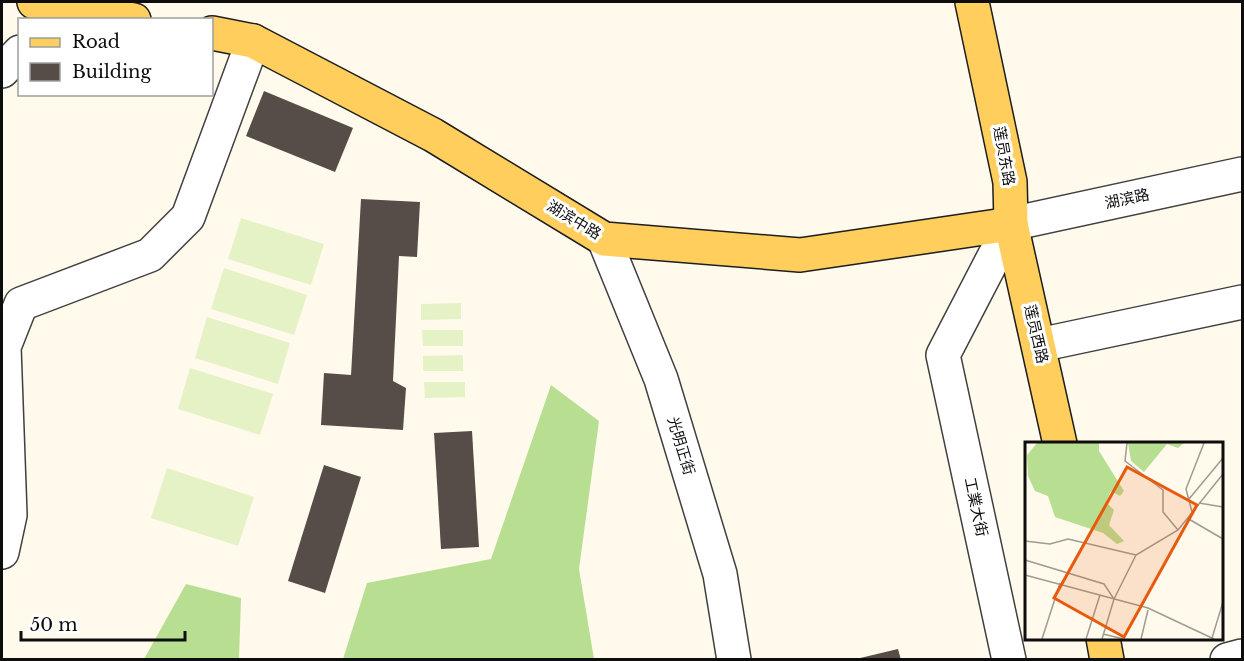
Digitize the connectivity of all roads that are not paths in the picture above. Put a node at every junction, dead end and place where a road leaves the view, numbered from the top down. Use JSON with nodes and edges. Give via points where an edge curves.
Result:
{"nodes":[{"id":1,"x":132,"y":2,"type":"edge"},
{"id":2,"x":951,"y":2,"type":"edge"},
{"id":3,"x":972,"y":2,"type":"edge"},
{"id":4,"x":50,"y":9,"type":"edge"},
{"id":5,"x":125,"y":18,"type":"edge"},
{"id":6,"x":133,"y":18,"type":"edge"},
{"id":7,"x":213,"y":33,"type":"edge"},
{"id":8,"x":253,"y":41,"type":"junction"},
{"id":9,"x":18,"y":54,"type":"edge"},
{"id":10,"x":2,"y":71,"type":"edge"},
{"id":11,"x":1242,"y":174,"type":"edge"},
{"id":12,"x":1011,"y":224,"type":"junction"},
{"id":13,"x":604,"y":239,"type":"junction"},
{"id":14,"x":1242,"y":302,"type":"edge"},
{"id":15,"x":1039,"y":345,"type":"junction"},
{"id":16,"x":1060,"y":442,"type":"edge"},
{"id":17,"x":2,"y":552,"type":"edge"},
{"id":18,"x":1103,"y":640,"type":"edge"},
{"id":19,"x":1242,"y":656,"type":"edge"},
{"id":20,"x":735,"y":660,"type":"edge"},
{"id":21,"x":1009,"y":660,"type":"edge"},
{"id":22,"x":1107,"y":660,"type":"edge"},
{"id":23,"x":1227,"y":660,"type":"edge"}],
"edges":[{"from":1,"to":6,"type":"street"},
{"from":2,"to":12,"type":"main road","name":"莲员东路","via":[[990,184]]},
{"from":3,"to":12,"type":"main road","name":"莲员东路","via":[[1010,182]]},
{"from":4,"to":5,"type":"main road"},
{"from":7,"to":8,"type":"main road","name":"湖滨中路"},
{"from":8,"to":13,"type":"main road","name":"湖滨中路","via":[[433,135]]},
{"from":8,"to":17,"type":"street","via":[[188,217],[150,255],[21,304],[4,347],[10,515]]},
{"from":9,"to":10,"type":"street"},
{"from":11,"to":12,"type":"street","name":"湖滨路"},
{"from":12,"to":13,"type":"main road","name":"湖滨中路","via":[[800,255]]},
{"from":12,"to":15,"type":"main road","name":"莲员西路"},
{"from":12,"to":21,"type":"street","name":"工業大街","via":[[943,356]]},
{"from":13,"to":20,"type":"street","name":"光明正街","via":[[661,379],[720,574]]},
{"from":14,"to":15,"type":"street"},
{"from":15,"to":16,"type":"main road","name":"莲员西路"},
{"from":18,"to":22,"type":"main road"},
{"from":19,"to":23,"type":"street"}]}
